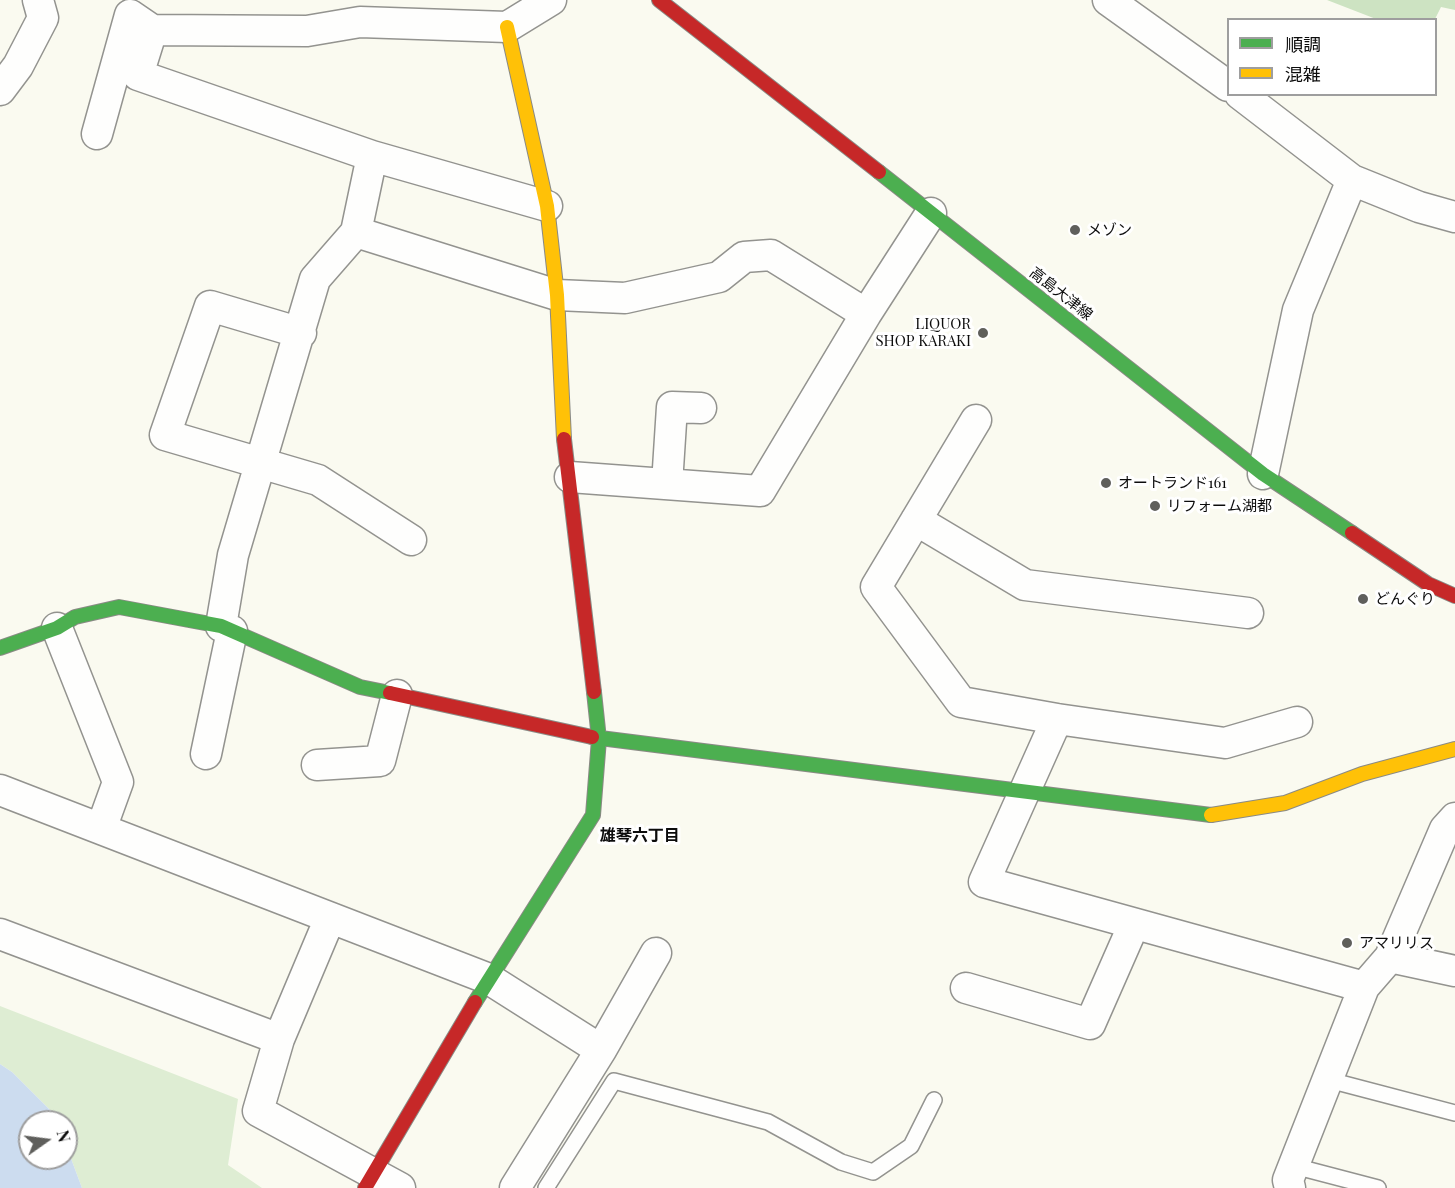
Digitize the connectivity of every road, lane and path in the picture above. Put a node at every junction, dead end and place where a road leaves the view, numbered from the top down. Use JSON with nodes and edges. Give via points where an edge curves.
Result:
{"nodes":[{"id":1,"x":38,"y":0,"type":"edge"},
{"id":2,"x":551,"y":0,"type":"edge"},
{"id":3,"x":660,"y":0,"type":"edge"},
{"id":4,"x":1108,"y":0,"type":"edge"},
{"id":5,"x":507,"y":27,"type":"junction"},
{"id":6,"x":152,"y":30,"type":"junction"},
{"id":7,"x":1227,"y":85,"type":"edge"},
{"id":8,"x":0,"y":90,"type":"edge"},
{"id":9,"x":1243,"y":96,"type":"edge"},
{"id":10,"x":97,"y":134,"type":"dead end"},
{"id":11,"x":372,"y":156,"type":"junction"},
{"id":12,"x":1352,"y":180,"type":"junction"},
{"id":13,"x":547,"y":206,"type":"junction"},
{"id":14,"x":931,"y":213,"type":"junction"},
{"id":15,"x":1455,"y":217,"type":"edge"},
{"id":16,"x":356,"y":232,"type":"junction"},
{"id":17,"x":557,"y":295,"type":"junction"},
{"id":18,"x":866,"y":314,"type":"junction"},
{"id":19,"x":301,"y":333,"type":"junction"},
{"id":20,"x":701,"y":408,"type":"dead end"},
{"id":21,"x":976,"y":420,"type":"dead end"},
{"id":22,"x":259,"y":465,"type":"junction"},
{"id":23,"x":1263,"y":474,"type":"junction"},
{"id":24,"x":570,"y":477,"type":"junction"},
{"id":25,"x":667,"y":484,"type":"junction"},
{"id":26,"x":916,"y":520,"type":"junction"},
{"id":27,"x":411,"y":540,"type":"dead end"},
{"id":28,"x":1455,"y":596,"type":"edge"},
{"id":29,"x":1248,"y":613,"type":"dead end"},
{"id":30,"x":57,"y":628,"type":"junction"},
{"id":31,"x":226,"y":628,"type":"junction"},
{"id":32,"x":0,"y":648,"type":"edge"},
{"id":33,"x":397,"y":695,"type":"junction"},
{"id":34,"x":1057,"y":719,"type":"junction"},
{"id":35,"x":1297,"y":722,"type":"dead end"},
{"id":36,"x":599,"y":739,"type":"junction"},
{"id":37,"x":1455,"y":748,"type":"edge"},
{"id":38,"x":206,"y":754,"type":"dead end"},
{"id":39,"x":317,"y":765,"type":"dead end"},
{"id":40,"x":0,"y":790,"type":"edge"},
{"id":41,"x":1024,"y":792,"type":"junction"},
{"id":42,"x":1455,"y":818,"type":"edge"},
{"id":43,"x":101,"y":829,"type":"junction"},
{"id":44,"x":330,"y":918,"type":"junction"},
{"id":45,"x":1134,"y":924,"type":"junction"},
{"id":46,"x":0,"y":934,"type":"edge"},
{"id":47,"x":656,"y":953,"type":"dead end"},
{"id":48,"x":1390,"y":957,"type":"junction"},
{"id":49,"x":1455,"y":971,"type":"edge"},
{"id":50,"x":489,"y":979,"type":"junction"},
{"id":51,"x":1364,"y":987,"type":"junction"},
{"id":52,"x":966,"y":988,"type":"dead end"},
{"id":53,"x":279,"y":1039,"type":"junction"},
{"id":54,"x":601,"y":1050,"type":"junction"},
{"id":55,"x":1329,"y":1080,"type":"junction"},
{"id":56,"x":933,"y":1100,"type":"dead end"},
{"id":57,"x":1455,"y":1113,"type":"edge"},
{"id":58,"x":1292,"y":1177,"type":"edge"},
{"id":59,"x":369,"y":1181,"type":"edge"},
{"id":60,"x":400,"y":1188,"type":"edge"},
{"id":61,"x":515,"y":1188,"type":"edge"},
{"id":62,"x":546,"y":1188,"type":"edge"},
{"id":63,"x":1378,"y":1188,"type":"edge"}],
"edges":[{"from":1,"to":8,"type":"street","via":[[43,18],[18,66]]},
{"from":2,"to":5,"type":"street"},
{"from":3,"to":14,"type":"street","name":"高島大津線"},
{"from":4,"to":7,"type":"street"},
{"from":5,"to":6,"type":"street","via":[[360,22],[307,31]]},
{"from":5,"to":13,"type":"street"},
{"from":6,"to":10,"type":"street","via":[[130,15]]},
{"from":6,"to":11,"type":"street","via":[[138,75]]},
{"from":9,"to":12,"type":"street"},
{"from":11,"to":13,"type":"street"},
{"from":11,"to":16,"type":"street"},
{"from":12,"to":15,"type":"street"},
{"from":12,"to":23,"type":"street","via":[[1298,310]]},
{"from":13,"to":17,"type":"street"},
{"from":14,"to":18,"type":"street"},
{"from":14,"to":23,"type":"street","name":"高島大津線"},
{"from":16,"to":17,"type":"street"},
{"from":16,"to":19,"type":"street","via":[[315,279]]},
{"from":17,"to":18,"type":"street","via":[[625,298],[719,277],[744,257],[771,255]]},
{"from":17,"to":24,"type":"street","via":[[561,413]]},
{"from":18,"to":25,"type":"street","via":[[760,491]]},
{"from":19,"to":22,"type":"street"},
{"from":19,"to":22,"type":"street","via":[[210,306],[165,435]]},
{"from":20,"to":25,"type":"street","via":[[672,407]]},
{"from":21,"to":26,"type":"street"},
{"from":22,"to":27,"type":"street","via":[[318,480]]},
{"from":22,"to":31,"type":"street","via":[[233,555]]},
{"from":23,"to":28,"type":"street","name":"高島大津線","via":[[1428,584]]},
{"from":24,"to":25,"type":"street"},
{"from":24,"to":36,"type":"street"},
{"from":26,"to":29,"type":"street","via":[[1025,585]]},
{"from":26,"to":34,"type":"street","via":[[876,587],[961,702]]},
{"from":30,"to":31,"type":"street","via":[[75,617],[119,607]]},
{"from":30,"to":32,"type":"street"},
{"from":30,"to":43,"type":"street","via":[[118,782]]},
{"from":31,"to":33,"type":"street","via":[[360,687]]},
{"from":31,"to":38,"type":"street"},
{"from":33,"to":36,"type":"street"},
{"from":33,"to":39,"type":"street","via":[[380,761]]},
{"from":34,"to":35,"type":"street","via":[[1226,743]]},
{"from":34,"to":41,"type":"street"},
{"from":36,"to":41,"type":"street"},
{"from":36,"to":50,"type":"street","via":[[593,815]]},
{"from":37,"to":41,"type":"street","via":[[1362,774],[1285,803],[1212,815]]},
{"from":40,"to":43,"type":"street"},
{"from":41,"to":45,"type":"street","via":[[984,882]]},
{"from":42,"to":48,"type":"street","via":[[1445,830]]},
{"from":43,"to":44,"type":"street"},
{"from":44,"to":50,"type":"street"},
{"from":44,"to":53,"type":"street"},
{"from":45,"to":51,"type":"street"},
{"from":45,"to":52,"type":"street","via":[[1090,1024]]},
{"from":46,"to":53,"type":"street"},
{"from":47,"to":54,"type":"street"},
{"from":48,"to":49,"type":"street"},
{"from":48,"to":51,"type":"street"},
{"from":50,"to":54,"type":"street"},
{"from":50,"to":59,"type":"street"},
{"from":51,"to":55,"type":"street"},
{"from":53,"to":59,"type":"street","via":[[258,1111]]},
{"from":54,"to":61,"type":"street"},
{"from":55,"to":57,"type":"lane"},
{"from":55,"to":58,"type":"street"},
{"from":56,"to":62,"type":"lane","via":[[911,1146],[873,1172],[841,1162],[768,1122],[614,1081]]},
{"from":58,"to":63,"type":"lane"},
{"from":59,"to":60,"type":"street"}]}
